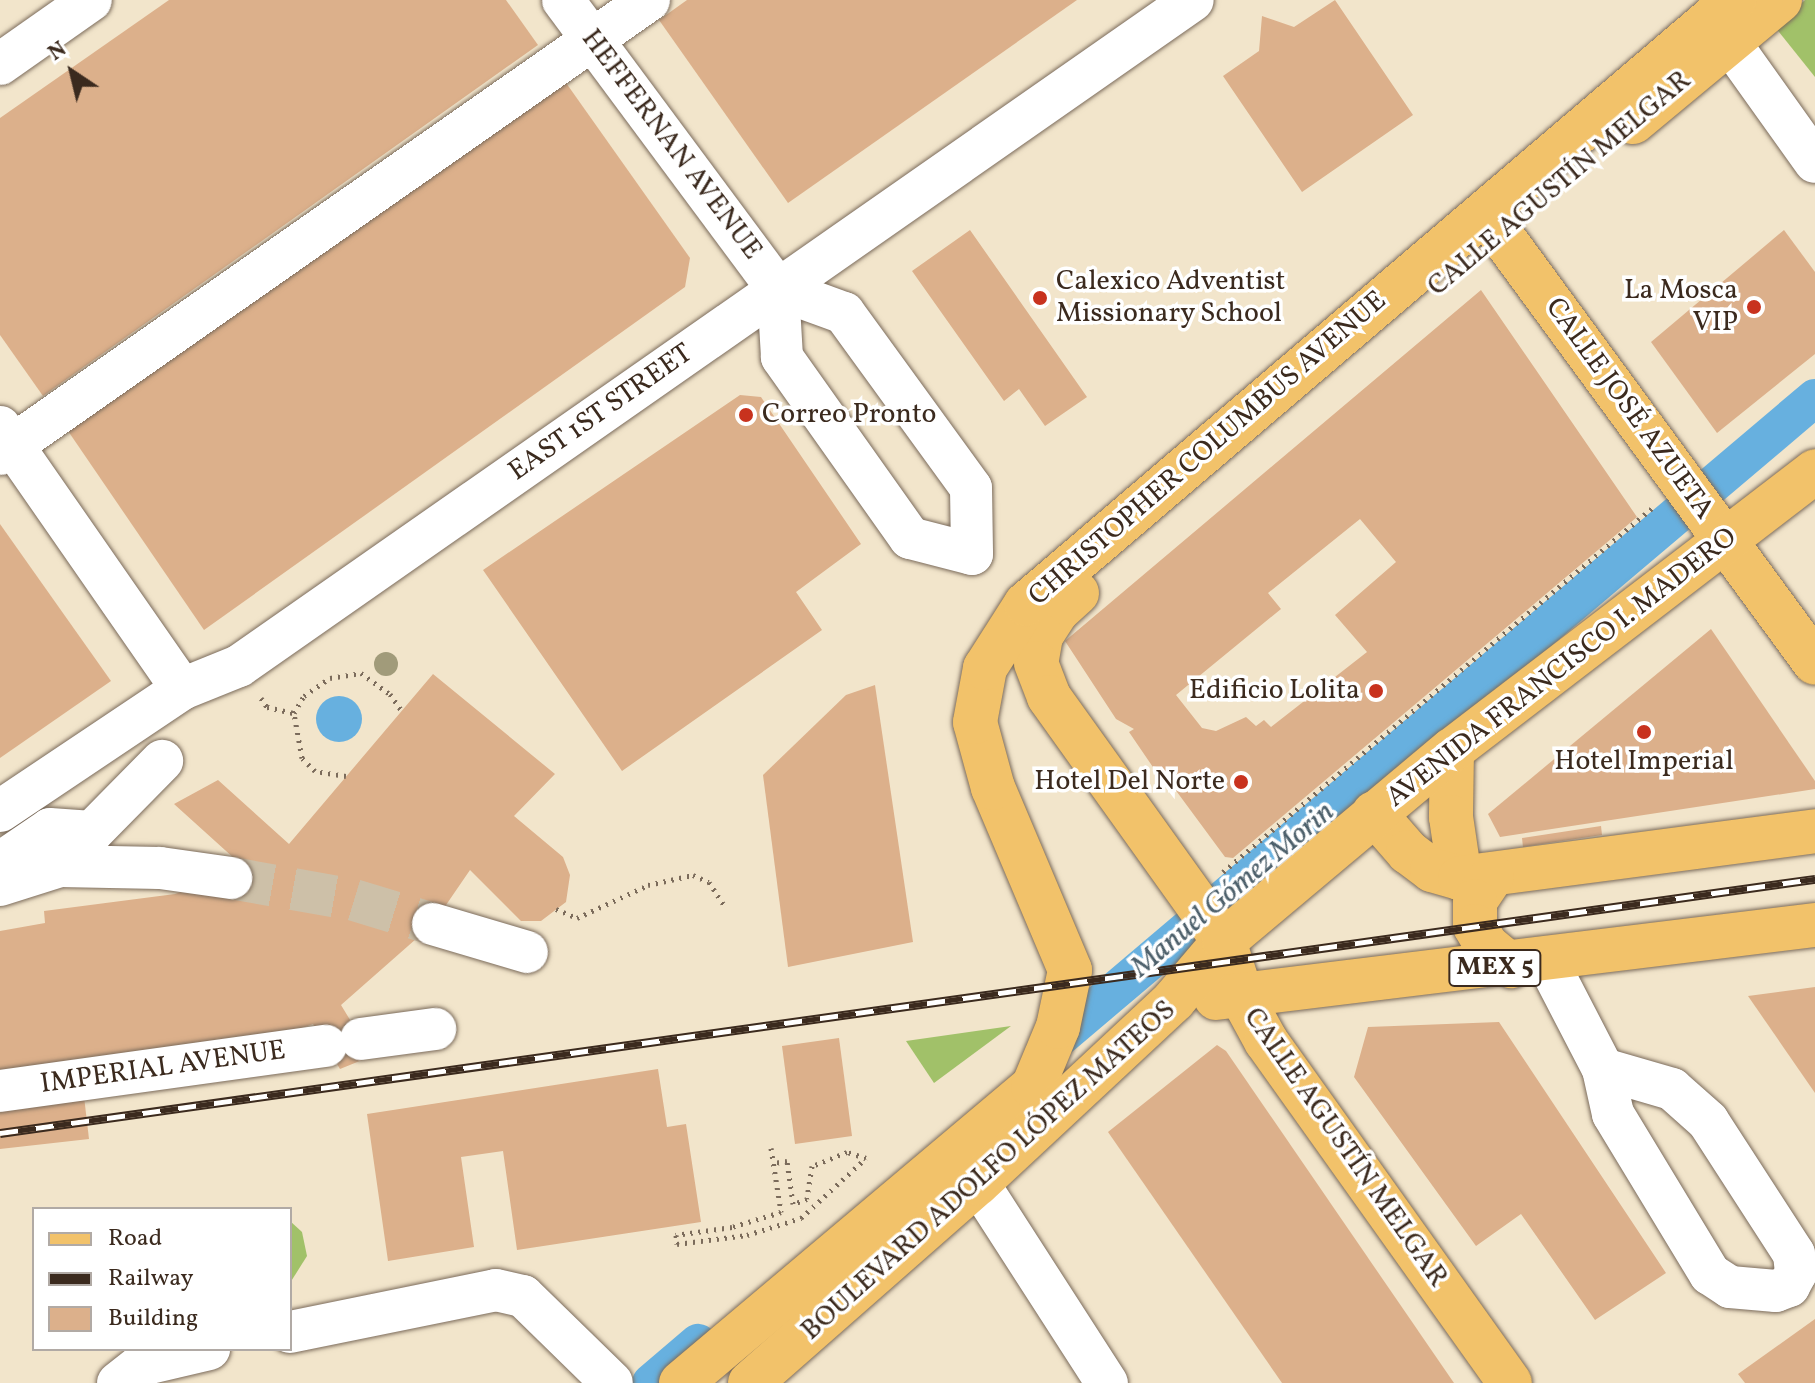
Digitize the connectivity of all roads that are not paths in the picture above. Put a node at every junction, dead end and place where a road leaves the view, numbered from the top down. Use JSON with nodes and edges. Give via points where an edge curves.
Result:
{"nodes":[{"id":1,"x":91,"y":0,"type":"edge"},
{"id":2,"x":563,"y":0,"type":"edge"},
{"id":3,"x":649,"y":0,"type":"edge"},
{"id":4,"x":1193,"y":0,"type":"edge"},
{"id":5,"x":1734,"y":0,"type":"edge"},
{"id":6,"x":1780,"y":0,"type":"edge"},
{"id":7,"x":592,"y":40,"type":"junction"},
{"id":8,"x":1730,"y":43,"type":"junction"},
{"id":9,"x":0,"y":64,"type":"edge"},
{"id":10,"x":1815,"y":162,"type":"edge"},
{"id":11,"x":1499,"y":232,"type":"junction"},
{"id":12,"x":778,"y":289,"type":"junction"},
{"id":13,"x":4,"y":442,"type":"edge"},
{"id":14,"x":1815,"y":471,"type":"edge"},
{"id":15,"x":1726,"y":542,"type":"junction"},
{"id":16,"x":1815,"y":663,"type":"edge"},
{"id":17,"x":182,"y":689,"type":"junction"},
{"id":18,"x":1452,"y":750,"type":"junction"},
{"id":19,"x":162,"y":761,"type":"dead end"},
{"id":20,"x":0,"y":811,"type":"edge"},
{"id":21,"x":1374,"y":813,"type":"junction"},
{"id":22,"x":1815,"y":831,"type":"edge"},
{"id":23,"x":0,"y":863,"type":"edge"},
{"id":24,"x":1476,"y":877,"type":"junction"},
{"id":25,"x":231,"y":878,"type":"tunnel mouth"},
{"id":26,"x":0,"y":885,"type":"edge"},
{"id":27,"x":433,"y":924,"type":"tunnel mouth"},
{"id":28,"x":1815,"y":925,"type":"edge"},
{"id":29,"x":1224,"y":941,"type":"junction"},
{"id":30,"x":527,"y":952,"type":"dead end"},
{"id":31,"x":1529,"y":963,"type":"junction"},
{"id":32,"x":1242,"y":997,"type":"junction"},
{"id":33,"x":1174,"y":1000,"type":"junction"},
{"id":34,"x":435,"y":1029,"type":"dead end"},
{"id":35,"x":1603,"y":1069,"type":"junction"},
{"id":36,"x":0,"y":1091,"type":"edge"},
{"id":37,"x":978,"y":1183,"type":"junction"},
{"id":38,"x":292,"y":1332,"type":"edge"},
{"id":39,"x":200,"y":1351,"type":"edge"},
{"id":40,"x":118,"y":1383,"type":"edge"},
{"id":41,"x":612,"y":1383,"type":"edge"},
{"id":42,"x":681,"y":1383,"type":"edge"},
{"id":43,"x":750,"y":1383,"type":"edge"},
{"id":44,"x":1107,"y":1383,"type":"edge"},
{"id":45,"x":1510,"y":1383,"type":"edge"}],
"edges":[{"from":1,"to":9,"type":"street"},
{"from":2,"to":7,"type":"street","name":"HEFFERNAN AVENUE"},
{"from":3,"to":7,"type":"street"},
{"from":4,"to":12,"type":"street","name":"EAST 1ST STREET"},
{"from":5,"to":42,"type":"main road","name":"CHRISTOPHER COLUMBUS AVENUE","via":[[1026,604],[985,668],[975,722],[993,788],[1070,970],[1058,1027],[1033,1087]]},
{"from":6,"to":8,"type":"main road","name":"CALLE AGUSTÍN MELGAR"},
{"from":7,"to":12,"type":"street","name":"HEFFERNAN AVENUE"},
{"from":7,"to":13,"type":"street"},
{"from":8,"to":10,"type":"street"},
{"from":8,"to":11,"type":"main road","name":"CALLE AGUSTÍN MELGAR"},
{"from":11,"to":15,"type":"main road","name":"CALLE JOSÉ AZUETA"},
{"from":11,"to":29,"type":"main road","name":"CALLE AGUSTÍN MELGAR","via":[[1057,611],[1041,636],[1036,663],[1049,697]]},
{"from":12,"to":12,"type":"street","name":"HEFFERNAN AVENUE","via":[[844,313],[971,488],[972,554],[910,538],[782,357]]},
{"from":12,"to":17,"type":"street","name":"EAST 1ST STREET","via":[[239,666]]},
{"from":13,"to":17,"type":"street"},
{"from":14,"to":15,"type":"main road","name":"AVENIDA FRANCISCO I. MADERO"},
{"from":15,"to":16,"type":"main road","name":"CALLE JOSÉ AZUETA"},
{"from":15,"to":18,"type":"main road","name":"AVENIDA FRANCISCO I. MADERO"},
{"from":17,"to":20,"type":"street","name":"EAST 1ST STREET"},
{"from":18,"to":21,"type":"main road","name":"AVENIDA FRANCISCO I. MADERO"},
{"from":18,"to":24,"type":"main road","via":[[1451,817]]},
{"from":19,"to":23,"type":"street","via":[[92,832],[50,829]]},
{"from":21,"to":24,"type":"main road","via":[[1432,870]]},
{"from":21,"to":29,"type":"main road","name":"AVENIDA FRANCISCO I. MADERO"},
{"from":22,"to":24,"type":"main road"},
{"from":24,"to":31,"type":"main road","via":[[1475,926],[1486,945]]},
{"from":25,"to":26,"type":"street","via":[[160,868],[60,866]]},
{"from":27,"to":30,"type":"street"},
{"from":28,"to":31,"type":"main road","name":"BOULEVARD ADOLFO LÓPEZ MATEOS","number":"MEX 5"},
{"from":29,"to":32,"type":"main road","name":"CALLE AGUSTÍN MELGAR"},
{"from":29,"to":33,"type":"main road","name":"AVENIDA FRANCISCO I. MADERO"},
{"from":31,"to":32,"type":"main road","name":"BOULEVARD ADOLFO LÓPEZ MATEOS","number":"MEX 5"},
{"from":31,"to":35,"type":"street"},
{"from":32,"to":33,"type":"main road","name":"BOULEVARD ADOLFO LÓPEZ MATEOS","number":"MEX 5"},
{"from":32,"to":45,"type":"main road","name":"CALLE AGUSTÍN MELGAR","via":[[1266,1041]]},
{"from":33,"to":37,"type":"main road","name":"BOULEVARD ADOLFO LÓPEZ MATEOS"},
{"from":34,"to":36,"type":"street","name":"IMPERIAL AVENUE"},
{"from":35,"to":35,"type":"street","via":[[1613,1114],[1710,1274],[1730,1287],[1776,1291],[1789,1286],[1796,1273],[1794,1254],[1708,1121],[1672,1089]]},
{"from":37,"to":43,"type":"main road","name":"BOULEVARD ADOLFO LÓPEZ MATEOS"},
{"from":37,"to":44,"type":"street"},
{"from":38,"to":41,"type":"street","via":[[496,1290],[523,1296]]},
{"from":39,"to":40,"type":"street","via":[[141,1365]]}]}
